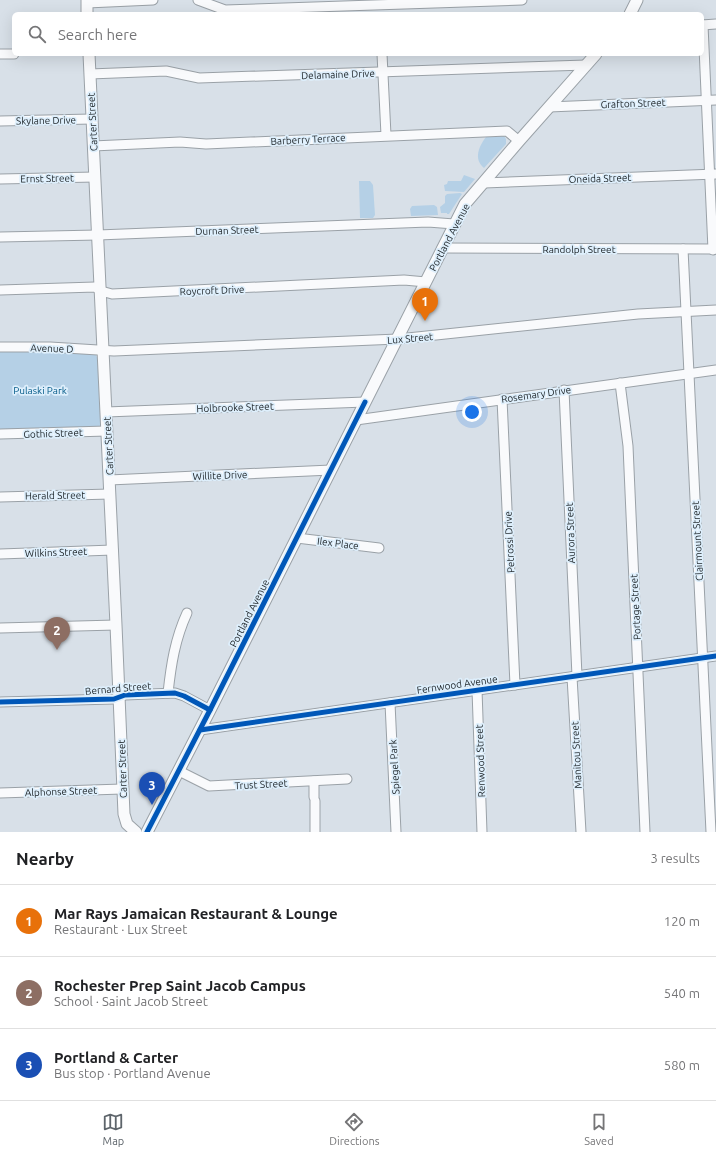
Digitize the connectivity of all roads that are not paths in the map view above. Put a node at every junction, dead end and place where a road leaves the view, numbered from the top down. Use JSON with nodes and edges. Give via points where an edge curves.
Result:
{"nodes":[{"id":1,"x":153,"y":0,"type":"edge"},
{"id":2,"x":198,"y":0,"type":"edge"},
{"id":3,"x":522,"y":0,"type":"edge"},
{"id":4,"x":637,"y":0,"type":"edge"},
{"id":5,"x":87,"y":6,"type":"edge"},
{"id":6,"x":380,"y":6,"type":"edge"},
{"id":7,"x":632,"y":12,"type":"edge"},
{"id":8,"x":716,"y":24,"type":"edge"},
{"id":9,"x":704,"y":25,"type":"edge"},
{"id":10,"x":704,"y":50,"type":"edge"},
{"id":11,"x":0,"y":54,"type":"edge"},
{"id":12,"x":12,"y":54,"type":"edge"},
{"id":13,"x":89,"y":56,"type":"edge"},
{"id":14,"x":382,"y":56,"type":"edge"},
{"id":15,"x":594,"y":56,"type":"edge"},
{"id":16,"x":586,"y":65,"type":"junction"},
{"id":17,"x":383,"y":72,"type":"junction"},
{"id":18,"x":90,"y":74,"type":"junction"},
{"id":19,"x":706,"y":100,"type":"junction"},
{"id":20,"x":716,"y":100,"type":"edge"},
{"id":21,"x":549,"y":107,"type":"junction"},
{"id":22,"x":92,"y":119,"type":"junction"},
{"id":23,"x":0,"y":121,"type":"edge"},
{"id":24,"x":386,"y":135,"type":"junction"},
{"id":25,"x":519,"y":141,"type":"junction"},
{"id":26,"x":93,"y":146,"type":"junction"},
{"id":27,"x":713,"y":174,"type":"edge"},
{"id":28,"x":95,"y":177,"type":"junction"},
{"id":29,"x":0,"y":179,"type":"edge"},
{"id":30,"x":484,"y":183,"type":"junction"},
{"id":31,"x":454,"y":224,"type":"junction"},
{"id":32,"x":98,"y":235,"type":"junction"},
{"id":33,"x":0,"y":237,"type":"edge"},
{"id":34,"x":442,"y":248,"type":"junction"},
{"id":35,"x":683,"y":249,"type":"junction"},
{"id":36,"x":715,"y":250,"type":"edge"},
{"id":37,"x":426,"y":282,"type":"junction"},
{"id":38,"x":0,"y":290,"type":"edge"},
{"id":39,"x":101,"y":291,"type":"junction"},
{"id":40,"x":716,"y":310,"type":"edge"},
{"id":41,"x":686,"y":311,"type":"junction"},
{"id":42,"x":398,"y":339,"type":"junction"},
{"id":43,"x":0,"y":347,"type":"edge"},
{"id":44,"x":103,"y":351,"type":"junction"},
{"id":45,"x":716,"y":370,"type":"edge"},
{"id":46,"x":689,"y":374,"type":"junction"},
{"id":47,"x":620,"y":383,"type":"junction"},
{"id":48,"x":564,"y":390,"type":"junction"},
{"id":49,"x":502,"y":399,"type":"junction"},
{"id":50,"x":365,"y":402,"type":"junction"},
{"id":51,"x":106,"y":412,"type":"junction"},
{"id":52,"x":356,"y":420,"type":"junction"},
{"id":53,"x":107,"y":431,"type":"junction"},
{"id":54,"x":0,"y":434,"type":"edge"},
{"id":55,"x":331,"y":470,"type":"junction"},
{"id":56,"x":109,"y":480,"type":"junction"},
{"id":57,"x":110,"y":494,"type":"junction"},
{"id":58,"x":0,"y":496,"type":"edge"},
{"id":59,"x":297,"y":538,"type":"junction"},
{"id":60,"x":379,"y":548,"type":"dead end"},
{"id":61,"x":113,"y":550,"type":"junction"},
{"id":62,"x":0,"y":554,"type":"edge"},
{"id":63,"x":187,"y":613,"type":"dead end"},
{"id":64,"x":116,"y":625,"type":"junction"},
{"id":65,"x":0,"y":628,"type":"edge"},
{"id":66,"x":716,"y":656,"type":"edge"},
{"id":67,"x":702,"y":659,"type":"junction"},
{"id":68,"x":637,"y":668,"type":"junction"},
{"id":69,"x":574,"y":677,"type":"junction"},
{"id":70,"x":516,"y":685,"type":"junction"},
{"id":71,"x":477,"y":690,"type":"junction"},
{"id":72,"x":168,"y":693,"type":"junction"},
{"id":73,"x":119,"y":697,"type":"junction"},
{"id":74,"x":0,"y":702,"type":"edge"},
{"id":75,"x":390,"y":703,"type":"junction"},
{"id":76,"x":210,"y":710,"type":"junction"},
{"id":77,"x":200,"y":730,"type":"junction"},
{"id":78,"x":179,"y":771,"type":"junction"},
{"id":79,"x":347,"y":779,"type":"dead end"},
{"id":80,"x":314,"y":781,"type":"junction"},
{"id":81,"x":122,"y":789,"type":"junction"},
{"id":82,"x":0,"y":793,"type":"edge"},
{"id":83,"x":132,"y":831,"type":"edge"},
{"id":84,"x":147,"y":832,"type":"edge"},
{"id":85,"x":315,"y":832,"type":"edge"},
{"id":86,"x":396,"y":832,"type":"edge"},
{"id":87,"x":482,"y":832,"type":"edge"},
{"id":88,"x":581,"y":832,"type":"edge"},
{"id":89,"x":646,"y":832,"type":"edge"},
{"id":90,"x":711,"y":832,"type":"edge"}],
"edges":[{"from":1,"to":5,"type":"street"},
{"from":2,"to":6,"type":"street","via":[[224,10]]},
{"from":3,"to":6,"type":"street"},
{"from":4,"to":7,"type":"main road"},
{"from":8,"to":9,"type":"street"},
{"from":10,"to":19,"type":"street"},
{"from":11,"to":12,"type":"street"},
{"from":13,"to":18,"type":"main road","name":"Carter Street"},
{"from":14,"to":17,"type":"street"},
{"from":15,"to":16,"type":"main road","name":"Portland Avenue"},
{"from":16,"to":17,"type":"street","name":"Delamaine Drive"},
{"from":16,"to":21,"type":"main road","name":"Portland Avenue"},
{"from":17,"to":18,"type":"street","name":"Delamaine Drive","via":[[199,78],[166,71]]},
{"from":17,"to":24,"type":"street"},
{"from":18,"to":22,"type":"main road","name":"Carter Street"},
{"from":19,"to":20,"type":"street","name":"Grafton Street"},
{"from":19,"to":21,"type":"street","name":"Grafton Street"},
{"from":19,"to":27,"type":"street"},
{"from":21,"to":25,"type":"main road","name":"Portland Avenue"},
{"from":22,"to":23,"type":"street","name":"Skylane Drive"},
{"from":22,"to":26,"type":"main road","name":"Carter Street"},
{"from":24,"to":25,"type":"street","name":"Barberry Terrace","via":[[507,131]]},
{"from":24,"to":26,"type":"street","name":"Barberry Terrace","via":[[206,144],[180,142]]},
{"from":25,"to":30,"type":"main road","name":"Portland Avenue"},
{"from":26,"to":28,"type":"main road","name":"Carter Street"},
{"from":27,"to":30,"type":"street","name":"Oneida Street"},
{"from":27,"to":36,"type":"street"},
{"from":28,"to":29,"type":"street","name":"Ernst Street"},
{"from":28,"to":32,"type":"main road","name":"Carter Street"},
{"from":30,"to":31,"type":"main road","name":"Portland Avenue","via":[[465,204]]},
{"from":31,"to":32,"type":"street","name":"Durnan Street","via":[[421,222]]},
{"from":31,"to":34,"type":"main road","name":"Portland Avenue"},
{"from":32,"to":33,"type":"street","name":"Durnan Street"},
{"from":32,"to":39,"type":"main road","name":"Carter Street"},
{"from":34,"to":35,"type":"street","name":"Randolph Street"},
{"from":34,"to":37,"type":"main road","name":"Portland Avenue"},
{"from":35,"to":36,"type":"street","name":"Randolph Street"},
{"from":35,"to":41,"type":"street","name":"Clairmount Street"},
{"from":37,"to":39,"type":"street","name":"Roycroft Drive","via":[[404,280],[112,294]]},
{"from":37,"to":42,"type":"main road","name":"Portland Avenue"},
{"from":38,"to":39,"type":"street","name":"Roycroft Drive","via":[[95,287]]},
{"from":39,"to":44,"type":"main road","name":"Carter Street"},
{"from":40,"to":41,"type":"street","name":"Lux Street"},
{"from":41,"to":42,"type":"street","name":"Lux Street"},
{"from":41,"to":46,"type":"street","name":"Clairmount Street"},
{"from":42,"to":44,"type":"street","name":"Lux Street"},
{"from":42,"to":50,"type":"main road","name":"Portland Avenue"},
{"from":43,"to":44,"type":"street","name":"Avenue D"},
{"from":44,"to":51,"type":"main road","name":"Carter Street"},
{"from":45,"to":46,"type":"street","name":"Rosemary Drive"},
{"from":46,"to":47,"type":"street","name":"Rosemary Drive"},
{"from":46,"to":67,"type":"street","name":"Clairmount Street"},
{"from":47,"to":48,"type":"street","name":"Rosemary Drive"},
{"from":47,"to":68,"type":"street","name":"Portage Street","via":[[628,446]]},
{"from":48,"to":49,"type":"street","name":"Rosemary Drive"},
{"from":48,"to":69,"type":"street","name":"Aurora Street"},
{"from":49,"to":52,"type":"street","name":"Rosemary Drive"},
{"from":49,"to":70,"type":"street","name":"Petrossi Drive"},
{"from":50,"to":51,"type":"street","name":"Holbrooke Street"},
{"from":50,"to":52,"type":"main road","name":"Portland Avenue"},
{"from":51,"to":53,"type":"main road","name":"Carter Street"},
{"from":52,"to":55,"type":"main road","name":"Portland Avenue"},
{"from":53,"to":54,"type":"street","name":"Gothic Street"},
{"from":53,"to":56,"type":"main road","name":"Carter Street"},
{"from":55,"to":56,"type":"street","name":"Willite Drive"},
{"from":55,"to":59,"type":"main road","name":"Portland Avenue"},
{"from":56,"to":57,"type":"main road","name":"Carter Street"},
{"from":57,"to":58,"type":"street","name":"Herald Street"},
{"from":57,"to":61,"type":"main road","name":"Carter Street"},
{"from":59,"to":60,"type":"street","name":"Ilex Place"},
{"from":59,"to":76,"type":"main road","name":"Portland Avenue"},
{"from":61,"to":62,"type":"street","name":"Wilkins Street"},
{"from":61,"to":64,"type":"main road","name":"Carter Street"},
{"from":63,"to":72,"type":"street","via":[[177,640]]},
{"from":64,"to":65,"type":"street"},
{"from":64,"to":73,"type":"main road","name":"Carter Street"},
{"from":66,"to":67,"type":"street","name":"Fernwood Avenue"},
{"from":67,"to":68,"type":"street","name":"Fernwood Avenue"},
{"from":67,"to":90,"type":"street","name":"Clairmount Street"},
{"from":68,"to":69,"type":"street","name":"Fernwood Avenue"},
{"from":68,"to":89,"type":"street","name":"Portage Street"},
{"from":69,"to":70,"type":"street","name":"Fernwood Avenue"},
{"from":69,"to":88,"type":"street","name":"Manitou Street"},
{"from":70,"to":71,"type":"street","name":"Fernwood Avenue"},
{"from":71,"to":75,"type":"street","name":"Fernwood Avenue"},
{"from":71,"to":87,"type":"street","name":"Renwood Street"},
{"from":72,"to":73,"type":"street","name":"Bernard Street"},
{"from":72,"to":76,"type":"street","name":"Bernard Street","via":[[180,694]]},
{"from":73,"to":74,"type":"street","name":"Bernard Street"},
{"from":73,"to":81,"type":"main road","name":"Carter Street"},
{"from":75,"to":77,"type":"street","name":"Fernwood Avenue"},
{"from":75,"to":86,"type":"street","name":"Spiegel Park"},
{"from":76,"to":77,"type":"main road","name":"Portland Avenue"},
{"from":77,"to":78,"type":"main road","name":"Portland Avenue"},
{"from":78,"to":80,"type":"street","name":"Trust Street","via":[[208,786]]},
{"from":78,"to":84,"type":"main road","name":"Portland Avenue"},
{"from":79,"to":80,"type":"street","name":"Trust Street"},
{"from":80,"to":85,"type":"street"},
{"from":81,"to":82,"type":"street","name":"Alphonse Street"},
{"from":81,"to":83,"type":"main road","name":"Carter Street","via":[[124,820]]}]}
